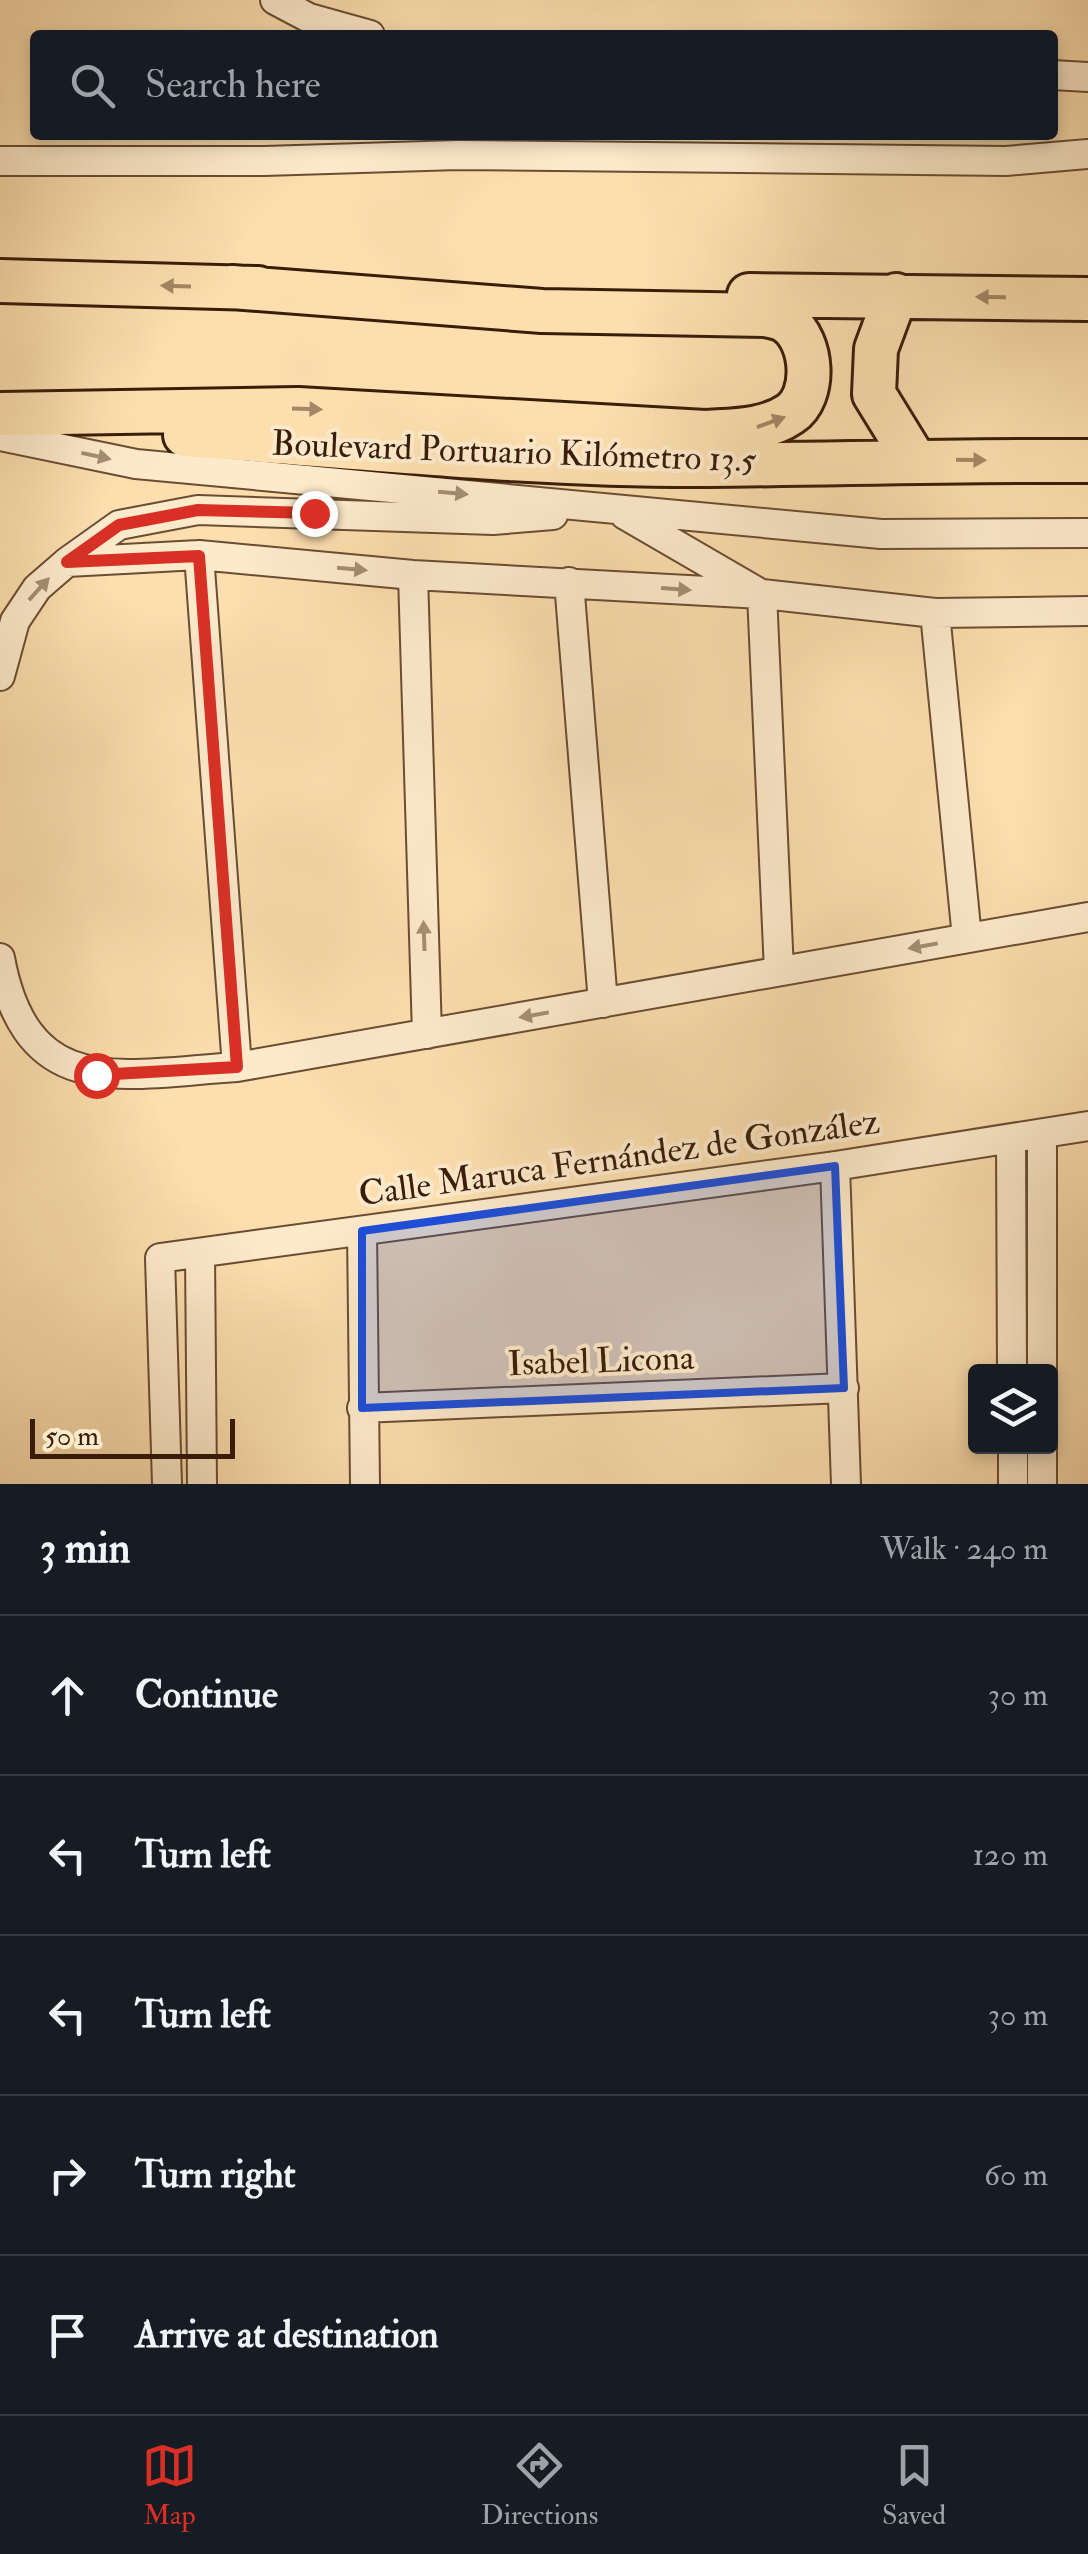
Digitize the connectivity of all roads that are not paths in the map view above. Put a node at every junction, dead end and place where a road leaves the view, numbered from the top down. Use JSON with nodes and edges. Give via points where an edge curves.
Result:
{"nodes":[{"id":1,"x":275,"y":0,"type":"edge"},
{"id":2,"x":352,"y":30,"type":"edge"},
{"id":3,"x":1058,"y":75,"type":"edge"},
{"id":4,"x":1088,"y":77,"type":"edge"},
{"id":5,"x":1088,"y":154,"type":"edge"},
{"id":6,"x":0,"y":161,"type":"edge"},
{"id":7,"x":0,"y":281,"type":"edge"},
{"id":8,"x":232,"y":288,"type":"junction"},
{"id":9,"x":896,"y":295,"type":"junction"},
{"id":10,"x":1088,"y":299,"type":"edge"},
{"id":11,"x":0,"y":414,"type":"edge"},
{"id":12,"x":0,"y":423,"type":"edge"},
{"id":13,"x":0,"y":436,"type":"edge"},
{"id":14,"x":914,"y":459,"type":"junction"},
{"id":15,"x":1088,"y":461,"type":"edge"},
{"id":16,"x":616,"y":510,"type":"junction"},
{"id":17,"x":1088,"y":533,"type":"edge"},
{"id":18,"x":199,"y":556,"type":"junction"},
{"id":19,"x":67,"y":562,"type":"junction"},
{"id":20,"x":414,"y":575,"type":"junction"},
{"id":21,"x":570,"y":582,"type":"junction"},
{"id":22,"x":762,"y":594,"type":"junction"},
{"id":23,"x":1088,"y":611,"type":"edge"},
{"id":24,"x":935,"y":613,"type":"junction"},
{"id":25,"x":0,"y":676,"type":"edge"},
{"id":26,"x":1088,"y":917,"type":"edge"},
{"id":27,"x":967,"y":938,"type":"junction"},
{"id":28,"x":0,"y":958,"type":"edge"},
{"id":29,"x":779,"y":971,"type":"junction"},
{"id":30,"x":603,"y":1003,"type":"junction"},
{"id":31,"x":427,"y":1034,"type":"junction"},
{"id":32,"x":237,"y":1067,"type":"junction"},
{"id":33,"x":1088,"y":1126,"type":"edge"},
{"id":34,"x":1042,"y":1134,"type":"junction"},
{"id":35,"x":1011,"y":1139,"type":"junction"},
{"id":36,"x":835,"y":1166,"type":"junction"},
{"id":37,"x":362,"y":1231,"type":"junction"},
{"id":38,"x":200,"y":1254,"type":"junction"},
{"id":39,"x":1012,"y":1364,"type":"edge"},
{"id":40,"x":1042,"y":1364,"type":"edge"},
{"id":41,"x":844,"y":1388,"type":"junction"},
{"id":42,"x":362,"y":1408,"type":"junction"},
{"id":43,"x":1013,"y":1454,"type":"edge"},
{"id":44,"x":1042,"y":1454,"type":"edge"},
{"id":45,"x":167,"y":1484,"type":"edge"},
{"id":46,"x":202,"y":1484,"type":"edge"},
{"id":47,"x":365,"y":1484,"type":"edge"},
{"id":48,"x":846,"y":1484,"type":"edge"},
{"id":49,"x":1014,"y":1484,"type":"edge"},
{"id":50,"x":1042,"y":1484,"type":"edge"}],
"edges":[{"from":1,"to":2,"type":"street"},
{"from":3,"to":4,"type":"street"},
{"from":5,"to":6,"type":"street","via":[[1006,162],[458,155]]},
{"from":8,"to":7,"type":"highway","one_way":true},
{"from":8,"to":9,"type":"highway"},
{"from":11,"to":8,"type":"highway","one_way":true,"via":[[298,408],[705,432],[758,428],[789,415],[806,390],[802,339],[787,321],[766,315],[542,311]]},
{"from":10,"to":9,"type":"highway","one_way":true},
{"from":9,"to":14,"type":"highway","via":[[876,349],[874,394]]},
{"from":12,"to":14,"type":"highway","name":"Boulevard Portuario Kilómetro 13.5","via":[[555,460],[708,465]]},
{"from":13,"to":16,"type":"street","one_way":true,"via":[[136,464]]},
{"from":14,"to":15,"type":"highway","name":"Boulevard Portuario Kilómetro 13.5","one_way":true},
{"from":16,"to":17,"type":"street","via":[[880,534]]},
{"from":16,"to":19,"type":"street","via":[[494,520],[198,510],[119,525]]},
{"from":16,"to":22,"type":"street"},
{"from":18,"to":19,"type":"street"},
{"from":18,"to":20,"type":"street","one_way":true},
{"from":18,"to":32,"type":"street"},
{"from":25,"to":19,"type":"street","one_way":true,"via":[[14,621]]},
{"from":20,"to":21,"type":"street"},
{"from":31,"to":20,"type":"street","one_way":true},
{"from":21,"to":22,"type":"street","one_way":true},
{"from":21,"to":30,"type":"street"},
{"from":22,"to":24,"type":"street"},
{"from":22,"to":29,"type":"street"},
{"from":23,"to":24,"type":"street"},
{"from":24,"to":27,"type":"street"},
{"from":26,"to":27,"type":"street"},
{"from":27,"to":29,"type":"street","one_way":true},
{"from":28,"to":32,"type":"street","via":[[8,999],[45,1054],[96,1075]]},
{"from":29,"to":30,"type":"street"},
{"from":30,"to":31,"type":"street","one_way":true},
{"from":31,"to":32,"type":"street"},
{"from":33,"to":34,"type":"street","name":"Calle Maruca Fernández de González"},
{"from":34,"to":35,"type":"street","name":"Calle Maruca Fernández de González"},
{"from":34,"to":40,"type":"street"},
{"from":35,"to":36,"type":"street","name":"Calle Maruca Fernández de González"},
{"from":35,"to":39,"type":"street"},
{"from":36,"to":37,"type":"street","name":"Calle Maruca Fernández de González"},
{"from":36,"to":41,"type":"street"},
{"from":37,"to":38,"type":"street","name":"Calle Maruca Fernández de González"},
{"from":37,"to":42,"type":"street"},
{"from":38,"to":45,"type":"street","name":"Calle Maruca Fernández de González","via":[[160,1258]]},
{"from":38,"to":46,"type":"street"},
{"from":41,"to":42,"type":"street","name":"Isabel Licona"},
{"from":41,"to":48,"type":"street"},
{"from":42,"to":47,"type":"street"},
{"from":43,"to":49,"type":"street"},
{"from":44,"to":50,"type":"street"}]}
